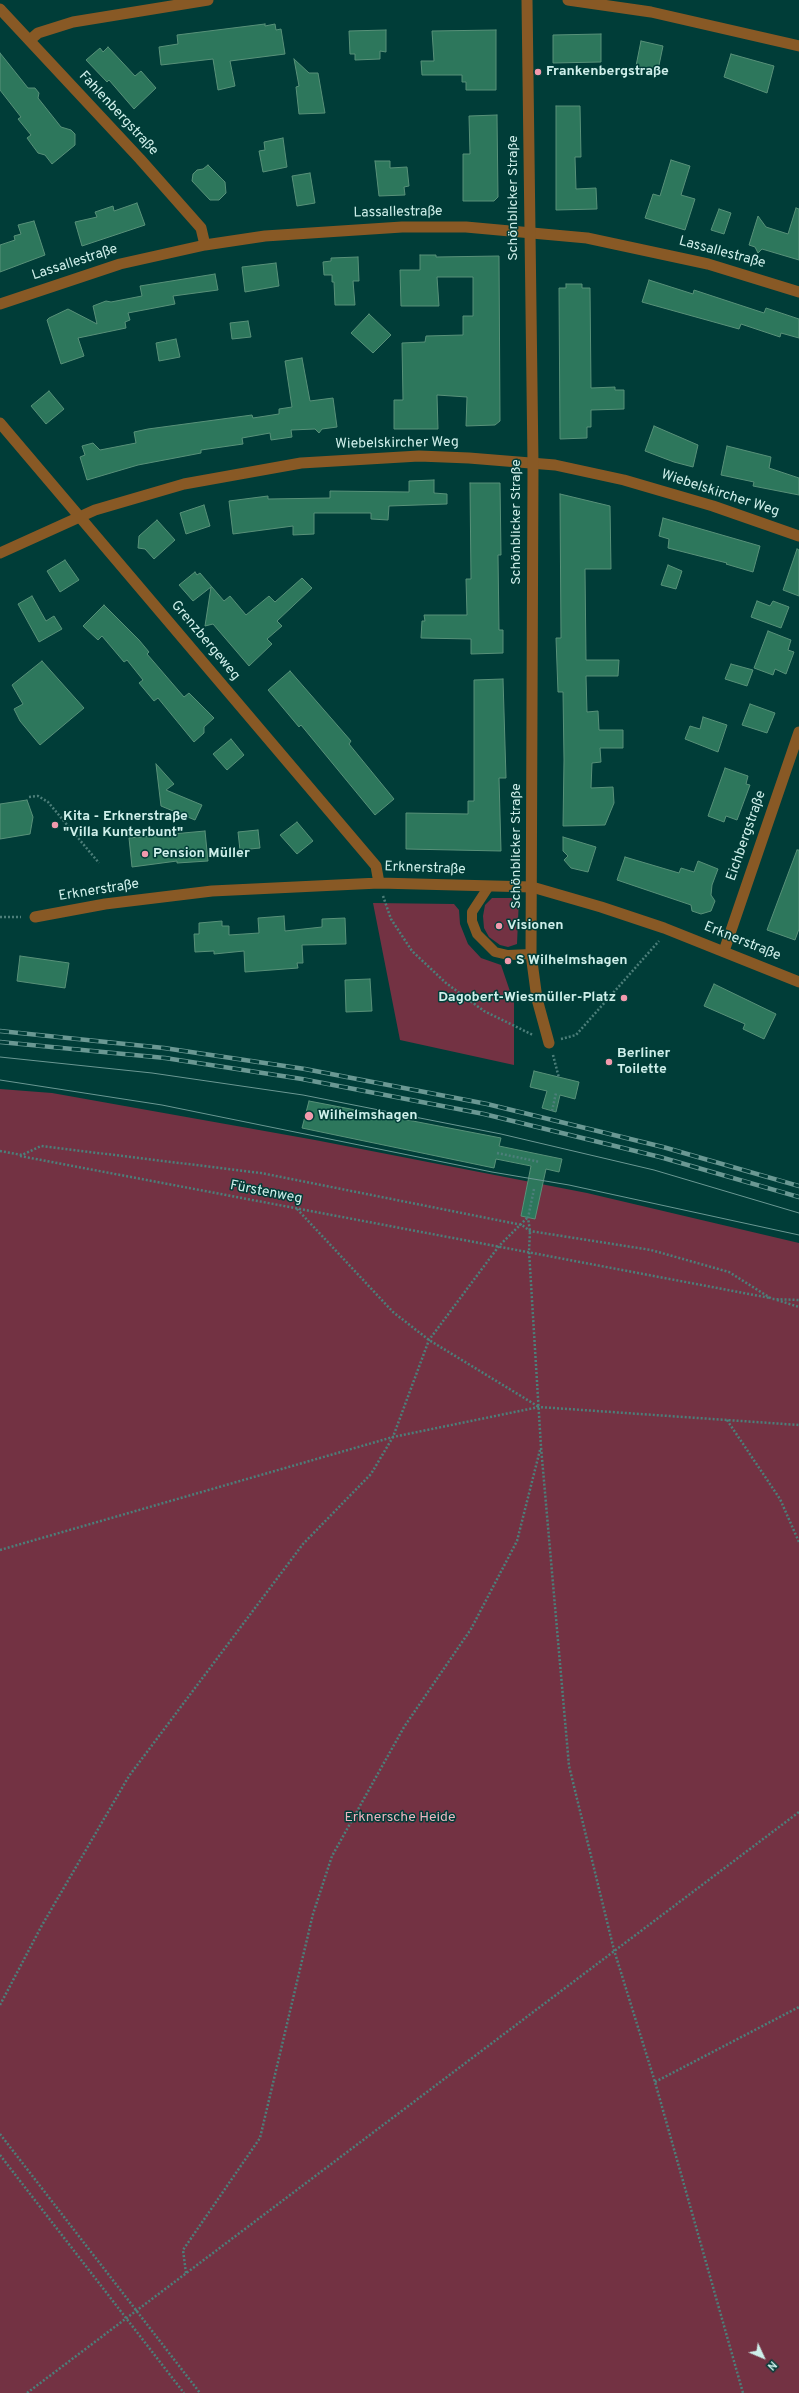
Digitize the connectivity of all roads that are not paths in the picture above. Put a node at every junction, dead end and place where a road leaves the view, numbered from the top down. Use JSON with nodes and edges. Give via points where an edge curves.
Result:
{"nodes":[{"id":1,"x":208,"y":0,"type":"edge"},
{"id":2,"x":527,"y":0,"type":"edge"},
{"id":3,"x":568,"y":0,"type":"edge"},
{"id":4,"x":0,"y":8,"type":"edge"},
{"id":5,"x":30,"y":40,"type":"junction"},
{"id":6,"x":799,"y":46,"type":"edge"},
{"id":7,"x":529,"y":232,"type":"junction"},
{"id":8,"x":205,"y":245,"type":"junction"},
{"id":9,"x":799,"y":292,"type":"edge"},
{"id":10,"x":0,"y":304,"type":"edge"},
{"id":11,"x":0,"y":423,"type":"edge"},
{"id":12,"x":533,"y":463,"type":"junction"},
{"id":13,"x":80,"y":517,"type":"junction"},
{"id":14,"x":799,"y":536,"type":"edge"},
{"id":15,"x":0,"y":553,"type":"edge"},
{"id":16,"x":799,"y":732,"type":"edge"},
{"id":17,"x":378,"y":883,"type":"junction"},
{"id":18,"x":489,"y":886,"type":"junction"},
{"id":19,"x":532,"y":887,"type":"junction"},
{"id":20,"x":35,"y":917,"type":"road end"},
{"id":21,"x":724,"y":951,"type":"junction"},
{"id":22,"x":531,"y":954,"type":"junction"},
{"id":23,"x":799,"y":982,"type":"edge"},
{"id":24,"x":549,"y":1042,"type":"road end"}],
"edges":[{"from":1,"to":5,"type":"street","via":[[73,22],[38,33]]},
{"from":2,"to":7,"type":"street","name":"Schönblicker Straße"},
{"from":3,"to":6,"type":"street","via":[[651,12]]},
{"from":4,"to":5,"type":"street","name":"Fahlenbergstraße"},
{"from":5,"to":8,"type":"street","name":"Fahlenbergstraße","via":[[201,228]]},
{"from":7,"to":8,"type":"street","name":"Lassallestraße","via":[[466,227],[394,227],[265,236]]},
{"from":7,"to":9,"type":"street","name":"Lassallestraße","via":[[627,245],[708,264]]},
{"from":7,"to":12,"type":"street","name":"Schönblicker Straße"},
{"from":8,"to":10,"type":"street","name":"Lassallestraße","via":[[120,264]]},
{"from":11,"to":13,"type":"street","name":"Grenzbergeweg"},
{"from":12,"to":13,"type":"street","name":"Wiebelskircher Weg","via":[[419,456],[301,463],[184,484]]},
{"from":12,"to":14,"type":"street","name":"Wiebelskircher Weg","via":[[555,465],[624,480],[713,506]]},
{"from":12,"to":19,"type":"street","name":"Schönblicker Straße"},
{"from":13,"to":15,"type":"street","name":"Wiebelskircher Weg"},
{"from":13,"to":17,"type":"street","name":"Grenzbergeweg","via":[[376,866]]},
{"from":16,"to":21,"type":"street","name":"Eichbergstraße"},
{"from":17,"to":18,"type":"street","name":"Erknerstraße"},
{"from":17,"to":20,"type":"street","name":"Erknerstraße","via":[[212,891],[105,904]]},
{"from":18,"to":19,"type":"street","name":"Erknerstraße"},
{"from":18,"to":22,"type":"lane","via":[[472,912],[477,934],[495,952],[508,955]]},
{"from":19,"to":21,"type":"street","name":"Erknerstraße","via":[[601,907]]},
{"from":19,"to":22,"type":"street","name":"Schönblicker Straße"},
{"from":21,"to":23,"type":"street","name":"Erknerstraße"},
{"from":22,"to":24,"type":"street","name":"Schönblicker Straße","via":[[537,999]]}]}
